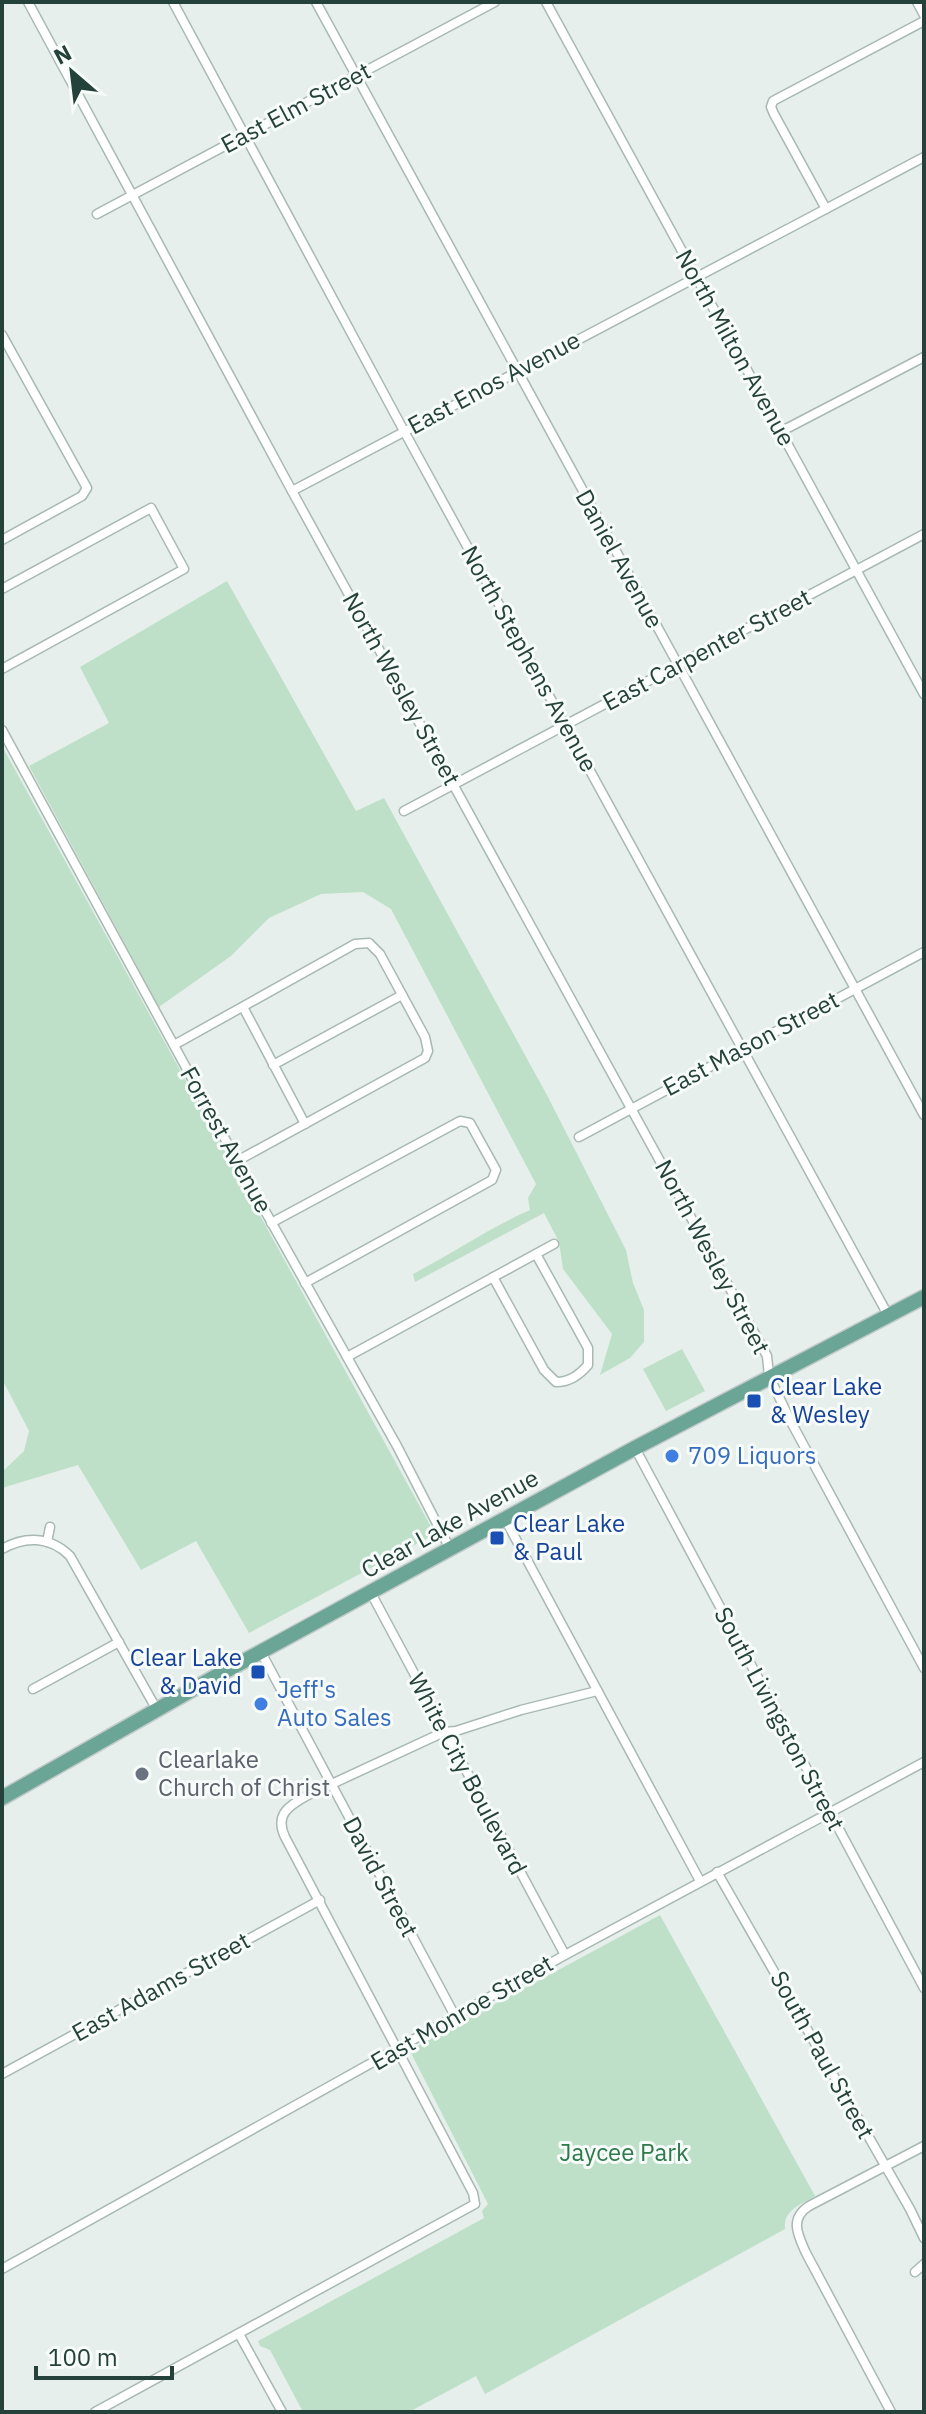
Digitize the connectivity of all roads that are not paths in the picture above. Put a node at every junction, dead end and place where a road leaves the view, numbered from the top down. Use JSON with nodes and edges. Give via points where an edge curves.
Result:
{"nodes":[{"id":1,"x":28,"y":2,"type":"edge"},
{"id":2,"x":173,"y":2,"type":"edge"},
{"id":3,"x":316,"y":2,"type":"edge"},
{"id":4,"x":495,"y":2,"type":"edge"},
{"id":5,"x":546,"y":2,"type":"edge"},
{"id":6,"x":917,"y":2,"type":"edge"},
{"id":7,"x":924,"y":18,"type":"edge"},
{"id":8,"x":356,"y":76,"type":"junction"},
{"id":9,"x":244,"y":136,"type":"junction"},
{"id":10,"x":924,"y":157,"type":"edge"},
{"id":11,"x":132,"y":194,"type":"junction"},
{"id":12,"x":826,"y":209,"type":"junction"},
{"id":13,"x":97,"y":214,"type":"dead end"},
{"id":14,"x":695,"y":277,"type":"junction"},
{"id":15,"x":2,"y":335,"type":"edge"},
{"id":16,"x":924,"y":357,"type":"edge"},
{"id":17,"x":517,"y":371,"type":"junction"},
{"id":18,"x":404,"y":431,"type":"junction"},
{"id":19,"x":780,"y":432,"type":"junction"},
{"id":20,"x":292,"y":491,"type":"junction"},
{"id":21,"x":924,"y":534,"type":"edge"},
{"id":22,"x":2,"y":540,"type":"edge"},
{"id":23,"x":856,"y":571,"type":"junction"},
{"id":24,"x":2,"y":589,"type":"edge"},
{"id":25,"x":678,"y":666,"type":"junction"},
{"id":26,"x":2,"y":669,"type":"edge"},
{"id":27,"x":924,"y":694,"type":"edge"},
{"id":28,"x":565,"y":726,"type":"junction"},
{"id":29,"x":2,"y":730,"type":"edge"},
{"id":30,"x":454,"y":785,"type":"junction"},
{"id":31,"x":404,"y":811,"type":"dead end"},
{"id":32,"x":924,"y":952,"type":"edge"},
{"id":33,"x":854,"y":989,"type":"junction"},
{"id":34,"x":402,"y":995,"type":"junction"},
{"id":35,"x":243,"y":1007,"type":"junction"},
{"id":36,"x":174,"y":1045,"type":"junction"},
{"id":37,"x":742,"y":1048,"type":"junction"},
{"id":38,"x":273,"y":1065,"type":"junction"},
{"id":39,"x":632,"y":1108,"type":"junction"},
{"id":40,"x":924,"y":1115,"type":"edge"},
{"id":41,"x":305,"y":1124,"type":"junction"},
{"id":42,"x":579,"y":1137,"type":"dead end"},
{"id":43,"x":237,"y":1161,"type":"junction"},
{"id":44,"x":271,"y":1223,"type":"junction"},
{"id":45,"x":554,"y":1244,"type":"dead end"},
{"id":46,"x":536,"y":1254,"type":"junction"},
{"id":47,"x":493,"y":1277,"type":"junction"},
{"id":48,"x":305,"y":1283,"type":"junction"},
{"id":49,"x":924,"y":1297,"type":"edge"},
{"id":50,"x":888,"y":1315,"type":"junction"},
{"id":51,"x":347,"y":1357,"type":"junction"},
{"id":52,"x":769,"y":1376,"type":"junction"},
{"id":53,"x":635,"y":1448,"type":"junction"},
{"id":54,"x":505,"y":1519,"type":"junction"},
{"id":55,"x":50,"y":1527,"type":"dead end"},
{"id":56,"x":47,"y":1542,"type":"junction"},
{"id":57,"x":2,"y":1549,"type":"edge"},
{"id":58,"x":450,"y":1549,"type":"junction"},
{"id":59,"x":371,"y":1593,"type":"junction"},
{"id":60,"x":119,"y":1642,"type":"junction"},
{"id":61,"x":261,"y":1652,"type":"junction"},
{"id":62,"x":924,"y":1668,"type":"edge"},
{"id":63,"x":33,"y":1689,"type":"dead end"},
{"id":64,"x":597,"y":1691,"type":"junction"},
{"id":65,"x":157,"y":1710,"type":"junction"},
{"id":66,"x":444,"y":1732,"type":"junction"},
{"id":67,"x":924,"y":1762,"type":"edge"},
{"id":68,"x":330,"y":1784,"type":"junction"},
{"id":69,"x":2,"y":1798,"type":"edge"},
{"id":70,"x":829,"y":1813,"type":"junction"},
{"id":71,"x":717,"y":1872,"type":"junction"},
{"id":72,"x":700,"y":1881,"type":"junction"},
{"id":73,"x":320,"y":1900,"type":"junction"},
{"id":74,"x":565,"y":1955,"type":"junction"},
{"id":75,"x":924,"y":1988,"type":"edge"},
{"id":76,"x":455,"y":2016,"type":"junction"},
{"id":77,"x":398,"y":2048,"type":"junction"},
{"id":78,"x":2,"y":2074,"type":"edge"},
{"id":79,"x":924,"y":2146,"type":"edge"},
{"id":80,"x":885,"y":2167,"type":"junction"},
{"id":81,"x":924,"y":2238,"type":"edge"},
{"id":82,"x":924,"y":2264,"type":"edge"},
{"id":83,"x":2,"y":2269,"type":"edge"},
{"id":84,"x":915,"y":2272,"type":"dead end"},
{"id":85,"x":239,"y":2334,"type":"junction"},
{"id":86,"x":95,"y":2412,"type":"edge"},
{"id":87,"x":282,"y":2412,"type":"edge"},
{"id":88,"x":891,"y":2412,"type":"edge"}],
"edges":[{"from":1,"to":11,"type":"street","name":"North Wesley Street"},
{"from":2,"to":9,"type":"street","name":"North Stephens Avenue"},
{"from":3,"to":8,"type":"street","name":"Daniel Avenue"},
{"from":4,"to":8,"type":"street","name":"East Elm Street"},
{"from":5,"to":14,"type":"street","name":"North Milton Avenue"},
{"from":6,"to":7,"type":"street"},
{"from":7,"to":12,"type":"street","via":[[773,101],[774,114]]},
{"from":8,"to":9,"type":"street","name":"East Elm Street"},
{"from":8,"to":17,"type":"street","name":"Daniel Avenue"},
{"from":9,"to":11,"type":"street","name":"East Elm Street"},
{"from":9,"to":18,"type":"street","name":"North Stephens Avenue"},
{"from":10,"to":12,"type":"street","name":"East Enos Avenue"},
{"from":11,"to":13,"type":"street","name":"East Elm Street"},
{"from":11,"to":20,"type":"street","name":"North Wesley Street"},
{"from":12,"to":14,"type":"street","name":"East Enos Avenue"},
{"from":14,"to":17,"type":"street","name":"East Enos Avenue"},
{"from":14,"to":19,"type":"street","name":"North Milton Avenue"},
{"from":15,"to":22,"type":"street","via":[[87,488],[82,496]]},
{"from":16,"to":19,"type":"street"},
{"from":17,"to":18,"type":"street","name":"East Enos Avenue"},
{"from":17,"to":25,"type":"street","name":"Daniel Avenue"},
{"from":18,"to":20,"type":"street","name":"East Enos Avenue"},
{"from":18,"to":28,"type":"street","name":"North Stephens Avenue"},
{"from":19,"to":23,"type":"street","name":"North Milton Avenue"},
{"from":20,"to":30,"type":"street","name":"North Wesley Street"},
{"from":21,"to":23,"type":"street","name":"East Carpenter Street"},
{"from":23,"to":25,"type":"street","name":"East Carpenter Street"},
{"from":23,"to":27,"type":"street","name":"North Milton Avenue"},
{"from":24,"to":26,"type":"street","via":[[151,508],[184,569]]},
{"from":25,"to":28,"type":"street","name":"East Carpenter Street"},
{"from":25,"to":33,"type":"street","name":"Daniel Avenue"},
{"from":28,"to":30,"type":"street","name":"East Carpenter Street"},
{"from":28,"to":37,"type":"street","name":"North Stephens Avenue"},
{"from":29,"to":36,"type":"street","name":"Forrest Avenue"},
{"from":30,"to":31,"type":"street","name":"East Carpenter Street"},
{"from":30,"to":39,"type":"street","name":"North Wesley Street"},
{"from":32,"to":33,"type":"street","name":"East Mason Street"},
{"from":33,"to":37,"type":"street","name":"East Mason Street"},
{"from":33,"to":40,"type":"street","name":"Daniel Avenue"},
{"from":34,"to":35,"type":"street","via":[[376,947],[363,942]]},
{"from":34,"to":38,"type":"street"},
{"from":34,"to":41,"type":"street","via":[[428,1044],[425,1058]]},
{"from":35,"to":36,"type":"street"},
{"from":35,"to":38,"type":"street"},
{"from":36,"to":43,"type":"street","name":"Forrest Avenue"},
{"from":37,"to":39,"type":"street","name":"East Mason Street"},
{"from":37,"to":50,"type":"street","name":"North Stephens Avenue"},
{"from":38,"to":41,"type":"street"},
{"from":39,"to":42,"type":"street","name":"East Mason Street"},
{"from":39,"to":52,"type":"street","name":"North Wesley Street","via":[[767,1356]]},
{"from":41,"to":43,"type":"street"},
{"from":43,"to":44,"type":"street","name":"Forrest Avenue"},
{"from":44,"to":48,"type":"street","name":"Forrest Avenue"},
{"from":44,"to":48,"type":"street","via":[[460,1121],[470,1123],[496,1170],[492,1180]]},
{"from":45,"to":46,"type":"street"},
{"from":46,"to":47,"type":"street"},
{"from":46,"to":47,"type":"street","via":[[588,1348],[588,1365],[566,1382],[556,1382],[544,1370]]},
{"from":47,"to":51,"type":"street"},
{"from":48,"to":51,"type":"street","name":"Forrest Avenue"},
{"from":49,"to":50,"type":"main road","name":"Clear Lake Avenue"},
{"from":50,"to":52,"type":"main road","name":"Clear Lake Avenue"},
{"from":51,"to":58,"type":"street","name":"Forrest Avenue"},
{"from":52,"to":53,"type":"main road","name":"Clear Lake Avenue"},
{"from":52,"to":62,"type":"street","name":"North Wesley Street"},
{"from":53,"to":54,"type":"main road","name":"Clear Lake Avenue"},
{"from":53,"to":70,"type":"street","name":"South Livingston Street"},
{"from":54,"to":58,"type":"main road","name":"Clear Lake Avenue"},
{"from":54,"to":64,"type":"street"},
{"from":55,"to":56,"type":"street"},
{"from":56,"to":57,"type":"street","via":[[17,1541]]},
{"from":56,"to":60,"type":"street","via":[[70,1556]]},
{"from":58,"to":59,"type":"main road","name":"Clear Lake Avenue"},
{"from":59,"to":61,"type":"main road","name":"Clear Lake Avenue"},
{"from":59,"to":66,"type":"street","name":"White City Boulevard"},
{"from":60,"to":63,"type":"street"},
{"from":60,"to":65,"type":"street"},
{"from":61,"to":65,"type":"main road","name":"Clear Lake Avenue"},
{"from":61,"to":68,"type":"street","name":"David Street"},
{"from":64,"to":66,"type":"street"},
{"from":64,"to":72,"type":"street"},
{"from":65,"to":69,"type":"main road","name":"Clear Lake Avenue"},
{"from":66,"to":68,"type":"street"},
{"from":66,"to":74,"type":"street","name":"White City Boulevard"},
{"from":67,"to":70,"type":"street","name":"East Monroe Street"},
{"from":68,"to":73,"type":"street","via":[[290,1805],[280,1821]]},
{"from":68,"to":76,"type":"street","name":"David Street"},
{"from":70,"to":71,"type":"street","name":"East Monroe Street"},
{"from":70,"to":75,"type":"street","name":"South Livingston Street"},
{"from":71,"to":72,"type":"street","name":"East Monroe Street"},
{"from":71,"to":80,"type":"street","name":"South Paul Street"},
{"from":72,"to":74,"type":"street","name":"East Monroe Street"},
{"from":73,"to":77,"type":"street"},
{"from":73,"to":78,"type":"street","name":"East Adams Street"},
{"from":74,"to":76,"type":"street","name":"East Monroe Street"},
{"from":76,"to":77,"type":"street","name":"East Monroe Street"},
{"from":77,"to":83,"type":"street","name":"East Monroe Street"},
{"from":77,"to":85,"type":"street","via":[[475,2204]]},
{"from":79,"to":80,"type":"street"},
{"from":80,"to":81,"type":"street","name":"South Paul Street"},
{"from":80,"to":88,"type":"street","via":[[803,2210],[796,2222],[806,2253]]},
{"from":82,"to":84,"type":"street"},
{"from":85,"to":86,"type":"street"},
{"from":85,"to":87,"type":"street"}]}
